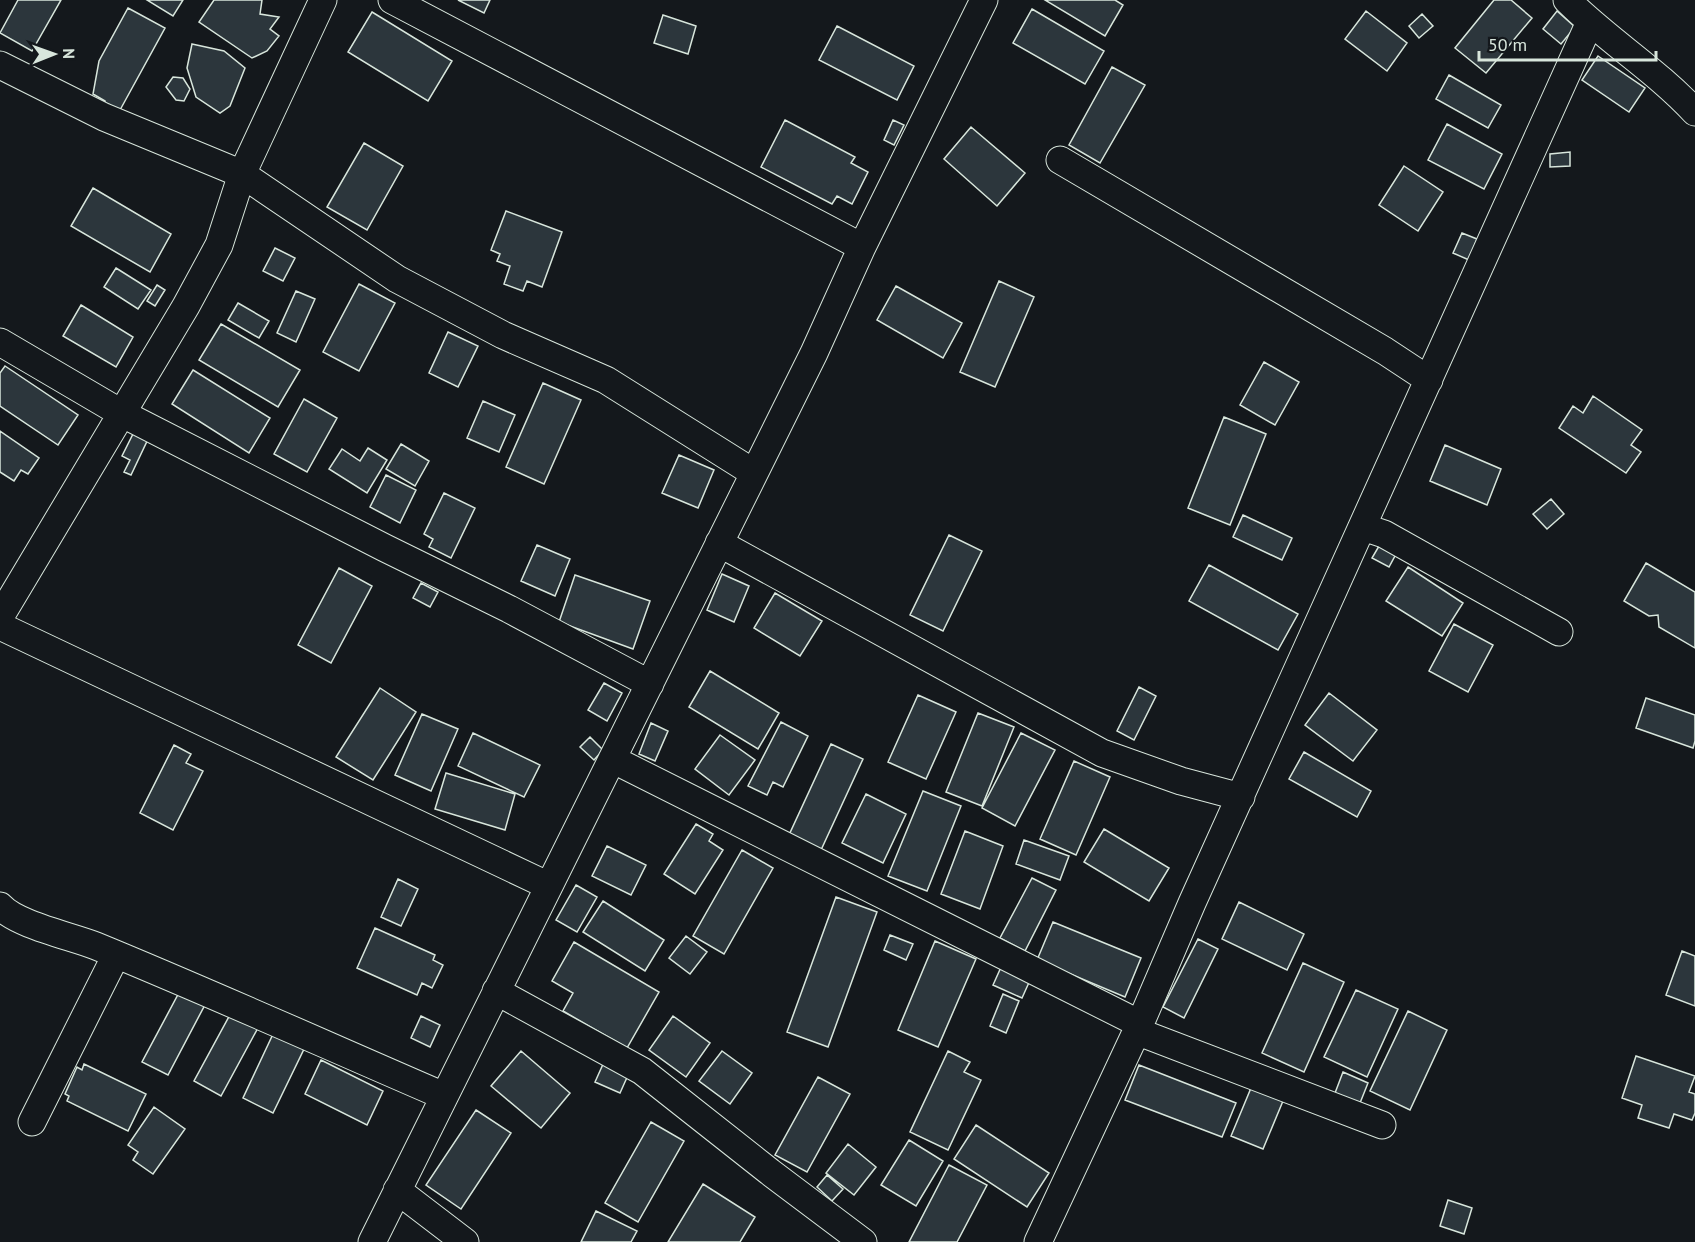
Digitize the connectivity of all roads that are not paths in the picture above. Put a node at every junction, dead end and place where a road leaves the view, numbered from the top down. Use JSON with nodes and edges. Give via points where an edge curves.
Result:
{"nodes":[{"id":1,"x":323,"y":0,"type":"edge"},
{"id":2,"x":392,"y":0,"type":"edge"},
{"id":3,"x":1567,"y":0,"type":"edge"},
{"id":4,"x":974,"y":3,"type":"edge"},
{"id":5,"x":1590,"y":22,"type":"junction"},
{"id":6,"x":0,"y":64,"type":"edge"},
{"id":7,"x":1691,"y":101,"type":"edge"},
{"id":8,"x":1060,"y":160,"type":"dead end"},
{"id":9,"x":242,"y":174,"type":"junction"},
{"id":10,"x":862,"y":247,"type":"junction"},
{"id":11,"x":0,"y":342,"type":"edge"},
{"id":12,"x":1429,"y":380,"type":"junction"},
{"id":13,"x":121,"y":413,"type":"junction"},
{"id":14,"x":754,"y":473,"type":"junction"},
{"id":15,"x":1363,"y":527,"type":"junction"},
{"id":16,"x":719,"y":543,"type":"junction"},
{"id":17,"x":0,"y":617,"type":"edge"},
{"id":18,"x":0,"y":626,"type":"edge"},
{"id":19,"x":1559,"y":632,"type":"dead end"},
{"id":20,"x":650,"y":684,"type":"junction"},
{"id":21,"x":612,"y":759,"type":"junction"},
{"id":22,"x":1241,"y":797,"type":"junction"},
{"id":23,"x":549,"y":886,"type":"junction"},
{"id":24,"x":0,"y":906,"type":"edge"},
{"id":25,"x":116,"y":955,"type":"junction"},
{"id":26,"x":496,"y":991,"type":"junction"},
{"id":27,"x":1138,"y":1027,"type":"junction"},
{"id":28,"x":444,"y":1096,"type":"junction"},
{"id":29,"x":32,"y":1122,"type":"dead end"},
{"id":30,"x":1382,"y":1125,"type":"dead end"},
{"id":31,"x":397,"y":1190,"type":"junction"},
{"id":32,"x":372,"y":1242,"type":"edge"},
{"id":33,"x":465,"y":1242,"type":"edge"},
{"id":34,"x":863,"y":1242,"type":"edge"},
{"id":35,"x":1038,"y":1242,"type":"edge"}],
"edges":[{"from":1,"to":9,"type":"street"},
{"from":2,"to":10,"type":"street"},
{"from":3,"to":5,"type":"street"},
{"from":4,"to":10,"type":"street"},
{"from":5,"to":7,"type":"street"},
{"from":5,"to":12,"type":"street"},
{"from":6,"to":9,"type":"street","via":[[104,117]]},
{"from":8,"to":12,"type":"street"},
{"from":9,"to":13,"type":"street","via":[[219,245]]},
{"from":9,"to":14,"type":"street","via":[[397,279],[502,335],[606,380]]},
{"from":10,"to":14,"type":"street"},
{"from":11,"to":13,"type":"street"},
{"from":12,"to":15,"type":"street"},
{"from":13,"to":17,"type":"street"},
{"from":13,"to":20,"type":"street"},
{"from":14,"to":16,"type":"street"},
{"from":15,"to":19,"type":"street","via":[[1384,534]]},
{"from":15,"to":22,"type":"street"},
{"from":16,"to":20,"type":"street"},
{"from":16,"to":22,"type":"street","via":[[1102,753]]},
{"from":18,"to":23,"type":"street"},
{"from":20,"to":21,"type":"street"},
{"from":21,"to":23,"type":"street"},
{"from":21,"to":27,"type":"street"},
{"from":22,"to":27,"type":"street"},
{"from":23,"to":26,"type":"street"},
{"from":24,"to":25,"type":"street","via":[[34,924]]},
{"from":25,"to":28,"type":"street"},
{"from":25,"to":29,"type":"street"},
{"from":26,"to":28,"type":"street"},
{"from":26,"to":34,"type":"street","via":[[642,1071]]},
{"from":27,"to":30,"type":"street"},
{"from":27,"to":35,"type":"street"},
{"from":28,"to":31,"type":"street"},
{"from":31,"to":32,"type":"street"},
{"from":31,"to":33,"type":"street"}]}
